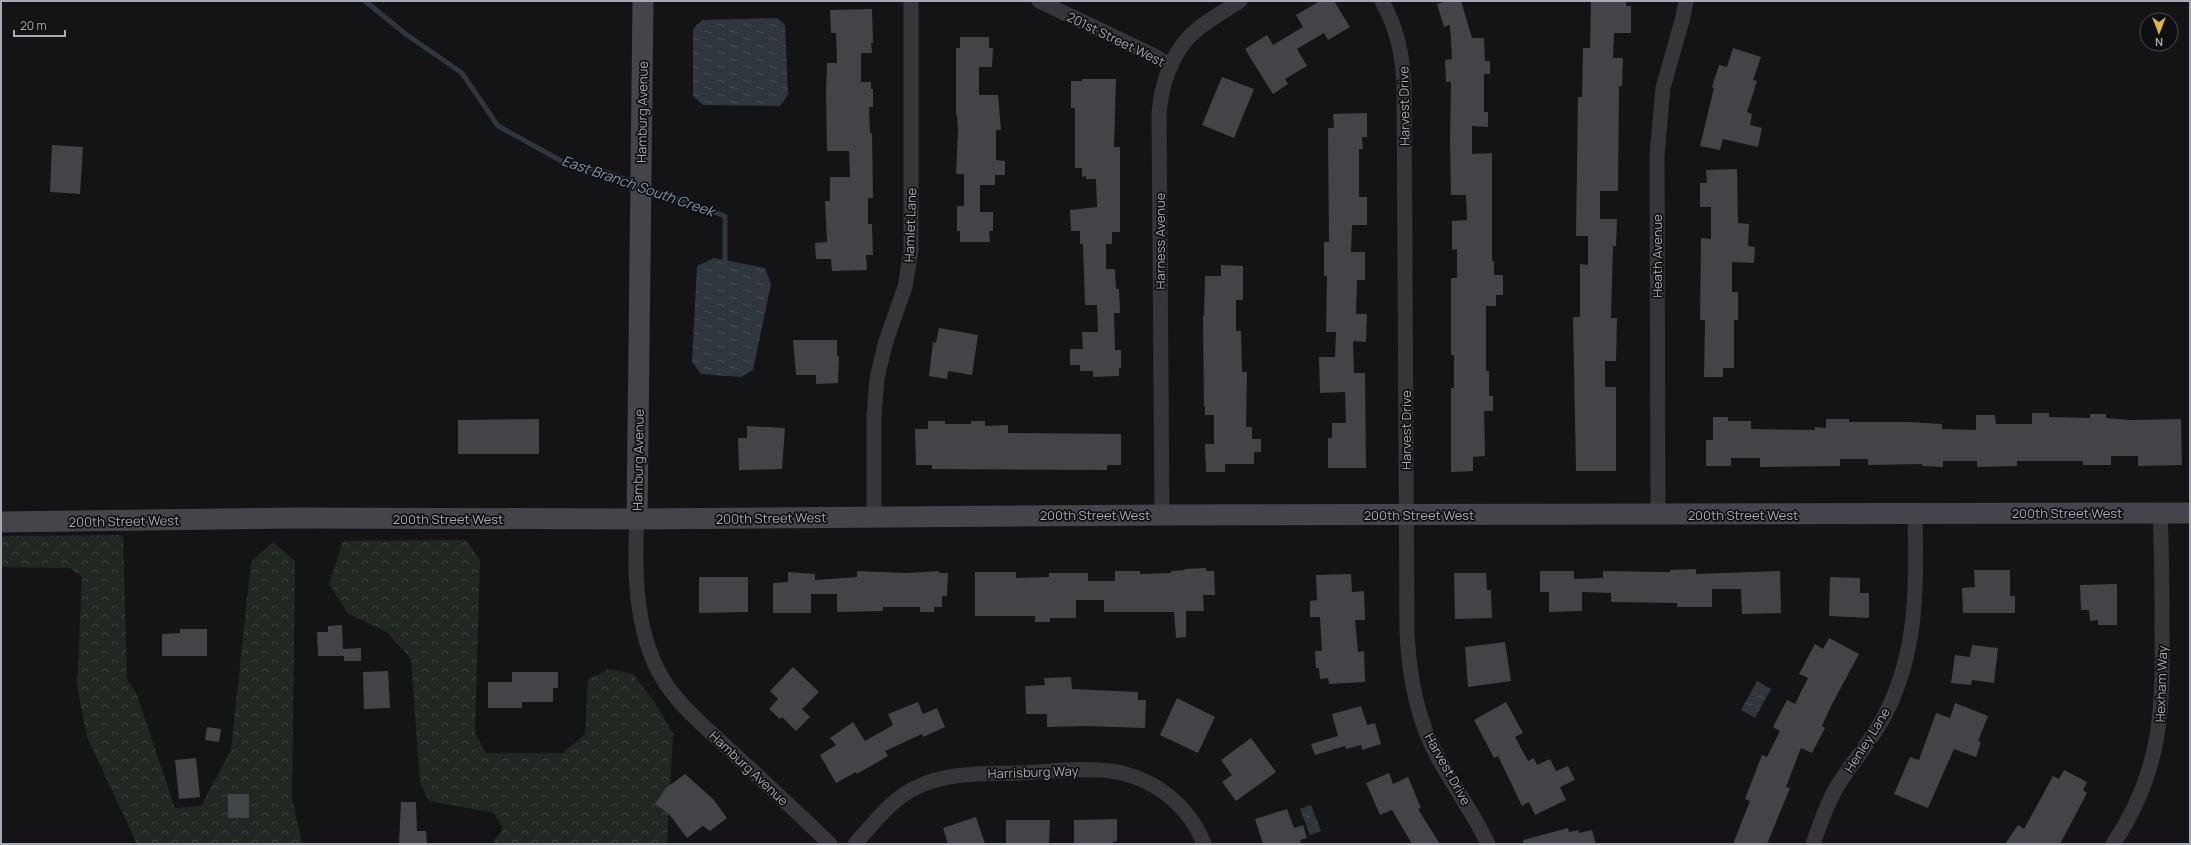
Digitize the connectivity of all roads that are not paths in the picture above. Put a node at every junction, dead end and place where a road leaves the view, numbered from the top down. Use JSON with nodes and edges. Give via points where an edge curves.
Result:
{"nodes":[{"id":1,"x":643,"y":1,"type":"edge"},
{"id":2,"x":912,"y":1,"type":"edge"},
{"id":3,"x":1039,"y":1,"type":"edge"},
{"id":4,"x":1240,"y":1,"type":"edge"},
{"id":5,"x":1382,"y":1,"type":"edge"},
{"id":6,"x":1686,"y":1,"type":"edge"},
{"id":7,"x":1170,"y":66,"type":"junction"},
{"id":8,"x":1915,"y":513,"type":"junction"},
{"id":9,"x":2190,"y":513,"type":"edge"},
{"id":10,"x":2160,"y":514,"type":"junction"},
{"id":11,"x":1162,"y":515,"type":"junction"},
{"id":12,"x":1407,"y":515,"type":"junction"},
{"id":13,"x":1658,"y":515,"type":"junction"},
{"id":14,"x":874,"y":516,"type":"junction"},
{"id":15,"x":637,"y":519,"type":"junction"},
{"id":16,"x":1,"y":522,"type":"edge"},
{"id":17,"x":830,"y":844,"type":"edge"},
{"id":18,"x":855,"y":844,"type":"edge"},
{"id":19,"x":1204,"y":844,"type":"edge"},
{"id":20,"x":1488,"y":844,"type":"edge"},
{"id":21,"x":1813,"y":844,"type":"edge"},
{"id":22,"x":2113,"y":844,"type":"edge"}],
"edges":[{"from":1,"to":15,"type":"street","name":"Hamburg Avenue"},
{"from":2,"to":14,"type":"street","name":"Hamlet Lane","via":[[911,250],[905,287],[886,341],[877,378],[874,416]]},
{"from":3,"to":7,"type":"street","name":"201st Street West","via":[[1155,56]]},
{"from":4,"to":7,"type":"street","name":"Harness Avenue","via":[[1188,38]]},
{"from":5,"to":12,"type":"street","name":"Harvest Drive","via":[[1393,20],[1403,55]]},
{"from":6,"to":13,"type":"street","name":"Heath Avenue","via":[[1662,88],[1657,155]]},
{"from":7,"to":11,"type":"street","name":"Harness Avenue","via":[[1161,95],[1159,114]]},
{"from":8,"to":10,"type":"street","name":"200th Street West"},
{"from":8,"to":13,"type":"street","name":"200th Street West"},
{"from":8,"to":21,"type":"street","name":"Henley Lane","via":[[1915,617],[1901,676],[1879,726],[1837,786]]},
{"from":9,"to":10,"type":"street","name":"200th Street West"},
{"from":10,"to":22,"type":"street","name":"Hexham Way","via":[[2163,676],[2161,715],[2150,771],[2132,811]]},
{"from":11,"to":12,"type":"street","name":"200th Street West"},
{"from":11,"to":14,"type":"street","name":"200th Street West"},
{"from":12,"to":13,"type":"street","name":"200th Street West"},
{"from":12,"to":20,"type":"street","name":"Harvest Drive","via":[[1408,646],[1414,694],[1435,752],[1470,808]]},
{"from":14,"to":15,"type":"street","name":"200th Street West"},
{"from":15,"to":16,"type":"street","name":"200th Street West","via":[[297,518]]},
{"from":15,"to":17,"type":"street","name":"Hamburg Avenue","via":[[636,560],[640,614],[647,643],[661,676],[688,710]]},
{"from":18,"to":19,"type":"street","name":"Harrisburg Way","via":[[892,802],[916,787],[939,778],[970,774],[1096,770],[1132,776],[1165,792],[1186,813]]}]}
